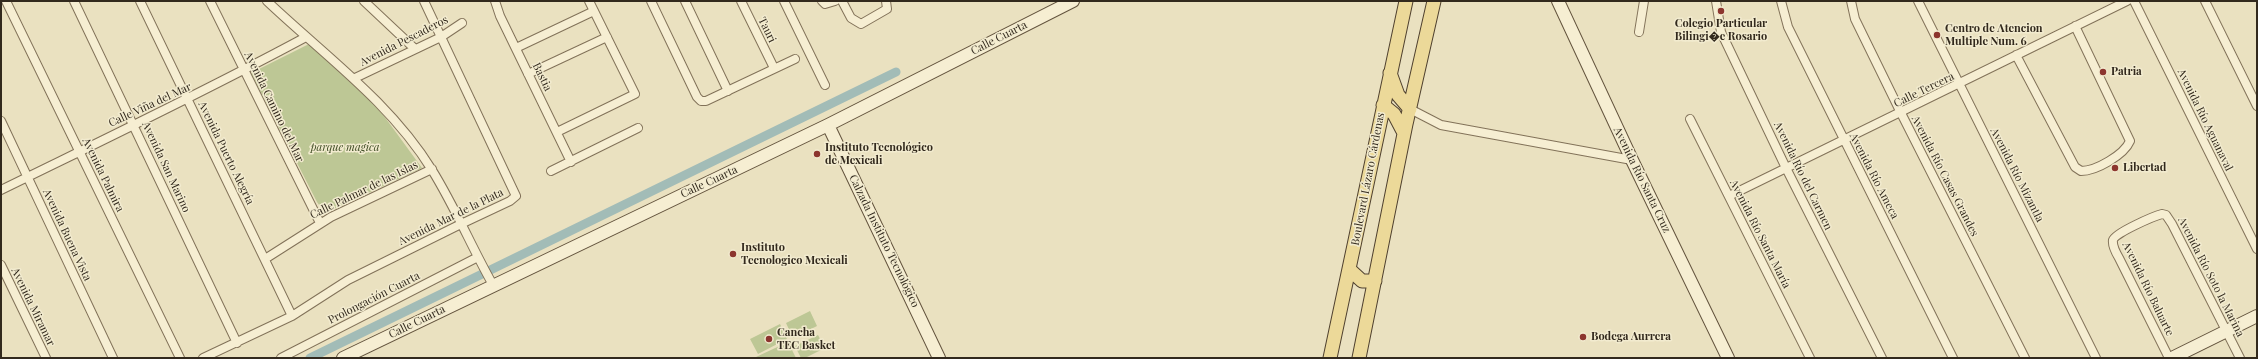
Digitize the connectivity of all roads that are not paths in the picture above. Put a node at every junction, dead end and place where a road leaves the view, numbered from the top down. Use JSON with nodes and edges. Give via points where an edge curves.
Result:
{"nodes":[{"id":1,"x":6,"y":1,"type":"edge"},
{"id":2,"x":74,"y":1,"type":"edge"},
{"id":3,"x":140,"y":1,"type":"edge"},
{"id":4,"x":210,"y":1,"type":"edge"},
{"id":5,"x":267,"y":1,"type":"edge"},
{"id":6,"x":364,"y":1,"type":"edge"},
{"id":7,"x":424,"y":1,"type":"edge"},
{"id":8,"x":495,"y":1,"type":"edge"},
{"id":9,"x":589,"y":1,"type":"edge"},
{"id":10,"x":651,"y":1,"type":"edge"},
{"id":11,"x":685,"y":1,"type":"edge"},
{"id":12,"x":741,"y":1,"type":"edge"},
{"id":13,"x":784,"y":1,"type":"edge"},
{"id":14,"x":822,"y":1,"type":"edge"},
{"id":15,"x":835,"y":1,"type":"edge"},
{"id":16,"x":842,"y":1,"type":"edge"},
{"id":17,"x":886,"y":1,"type":"edge"},
{"id":18,"x":1073,"y":1,"type":"edge"},
{"id":19,"x":1406,"y":1,"type":"edge"},
{"id":20,"x":1434,"y":1,"type":"edge"},
{"id":21,"x":1558,"y":1,"type":"edge"},
{"id":22,"x":1644,"y":1,"type":"edge"},
{"id":23,"x":1716,"y":1,"type":"edge"},
{"id":24,"x":1781,"y":1,"type":"edge"},
{"id":25,"x":1851,"y":1,"type":"edge"},
{"id":26,"x":1918,"y":1,"type":"edge"},
{"id":27,"x":2127,"y":1,"type":"edge"},
{"id":28,"x":2134,"y":1,"type":"edge"},
{"id":29,"x":2205,"y":1,"type":"edge"},
{"id":30,"x":594,"y":11,"type":"junction"},
{"id":31,"x":462,"y":23,"type":"dead end"},
{"id":32,"x":2075,"y":26,"type":"junction"},
{"id":33,"x":1638,"y":32,"type":"dead end"},
{"id":34,"x":306,"y":37,"type":"junction"},
{"id":35,"x":441,"y":37,"type":"junction"},
{"id":36,"x":607,"y":37,"type":"junction"},
{"id":37,"x":516,"y":48,"type":"junction"},
{"id":38,"x":415,"y":49,"type":"junction"},
{"id":39,"x":2016,"y":55,"type":"junction"},
{"id":40,"x":795,"y":59,"type":"dead end"},
{"id":41,"x":774,"y":68,"type":"junction"},
{"id":42,"x":244,"y":71,"type":"junction"},
{"id":43,"x":1390,"y":73,"type":"junction"},
{"id":44,"x":528,"y":74,"type":"junction"},
{"id":45,"x":355,"y":78,"type":"junction"},
{"id":46,"x":824,"y":85,"type":"dead end"},
{"id":47,"x":1959,"y":85,"type":"junction"},
{"id":48,"x":728,"y":91,"type":"junction"},
{"id":49,"x":188,"y":100,"type":"junction"},
{"id":50,"x":1383,"y":105,"type":"junction"},
{"id":51,"x":2257,"y":106,"type":"edge"},
{"id":52,"x":1410,"y":109,"type":"junction"},
{"id":53,"x":1901,"y":113,"type":"junction"},
{"id":54,"x":1690,"y":119,"type":"dead end"},
{"id":55,"x":1,"y":121,"type":"edge"},
{"id":56,"x":133,"y":124,"type":"junction"},
{"id":57,"x":828,"y":125,"type":"junction"},
{"id":58,"x":638,"y":128,"type":"dead end"},
{"id":59,"x":557,"y":132,"type":"junction"},
{"id":60,"x":1404,"y":133,"type":"junction"},
{"id":61,"x":1844,"y":141,"type":"junction"},
{"id":62,"x":80,"y":152,"type":"junction"},
{"id":63,"x":1632,"y":160,"type":"junction"},
{"id":64,"x":572,"y":162,"type":"junction"},
{"id":65,"x":1786,"y":168,"type":"junction"},
{"id":66,"x":432,"y":169,"type":"junction"},
{"id":67,"x":550,"y":171,"type":"dead end"},
{"id":68,"x":27,"y":177,"type":"junction"},
{"id":69,"x":1,"y":190,"type":"edge"},
{"id":70,"x":1729,"y":196,"type":"junction"},
{"id":71,"x":2158,"y":215,"type":"joint"},
{"id":72,"x":320,"y":223,"type":"junction"},
{"id":73,"x":461,"y":224,"type":"junction"},
{"id":74,"x":2257,"y":249,"type":"edge"},
{"id":75,"x":265,"y":258,"type":"junction"},
{"id":76,"x":479,"y":260,"type":"junction"},
{"id":77,"x":1,"y":265,"type":"edge"},
{"id":78,"x":1350,"y":270,"type":"junction"},
{"id":79,"x":1375,"y":281,"type":"junction"},
{"id":80,"x":491,"y":282,"type":"junction"},
{"id":81,"x":292,"y":316,"type":"junction"},
{"id":82,"x":2257,"y":316,"type":"edge"},
{"id":83,"x":2227,"y":331,"type":"junction"},
{"id":84,"x":237,"y":343,"type":"junction"},
{"id":85,"x":46,"y":358,"type":"edge"},
{"id":86,"x":113,"y":358,"type":"edge"},
{"id":87,"x":180,"y":358,"type":"edge"},
{"id":88,"x":203,"y":358,"type":"edge"},
{"id":89,"x":281,"y":358,"type":"edge"},
{"id":90,"x":343,"y":358,"type":"edge"},
{"id":91,"x":939,"y":358,"type":"edge"},
{"id":92,"x":1330,"y":358,"type":"edge"},
{"id":93,"x":1359,"y":358,"type":"edge"},
{"id":94,"x":1728,"y":358,"type":"edge"},
{"id":95,"x":1810,"y":358,"type":"edge"},
{"id":96,"x":1882,"y":358,"type":"edge"},
{"id":97,"x":1953,"y":358,"type":"edge"},
{"id":98,"x":2025,"y":358,"type":"edge"},
{"id":99,"x":2096,"y":358,"type":"edge"},
{"id":100,"x":2170,"y":358,"type":"edge"},
{"id":101,"x":2240,"y":358,"type":"edge"}],
"edges":[{"from":1,"to":62,"type":"street","name":"Avenida Palmira"},
{"from":2,"to":56,"type":"street","name":"Avenida San Marino"},
{"from":3,"to":49,"type":"street","name":"Avenida Puerto Alegría"},
{"from":4,"to":42,"type":"street","name":"Avenida Camino del Mar"},
{"from":5,"to":34,"type":"street"},
{"from":6,"to":38,"type":"street"},
{"from":7,"to":35,"type":"street","name":"Avenida Mar de la Plata"},
{"from":8,"to":37,"type":"street","name":"Bastia"},
{"from":9,"to":30,"type":"street"},
{"from":10,"to":48,"type":"street","via":[[697,97],[701,101],[706,101]]},
{"from":11,"to":48,"type":"street"},
{"from":12,"to":41,"type":"street","name":"Tauri"},
{"from":13,"to":46,"type":"street"},
{"from":14,"to":15,"type":"street","via":[[825,4]]},
{"from":16,"to":17,"type":"street","via":[[851,18],[861,24],[882,13],[887,8]]},
{"from":18,"to":57,"type":"street","name":"Calle Cuarta"},
{"from":19,"to":43,"type":"main road","name":"Boulevard Lázaro Cárdenas"},
{"from":20,"to":52,"type":"main road"},
{"from":21,"to":63,"type":"street","name":"Avenida Río Santa Cruz"},
{"from":22,"to":33,"type":"street"},
{"from":23,"to":65,"type":"street","name":"Avenida Río del Carmen","via":[[1721,32]]},
{"from":24,"to":61,"type":"street","name":"Avenida Río Ameca","via":[[1788,27]]},
{"from":25,"to":53,"type":"street","name":"Avenida Río Casas Grandes","via":[[1855,19]]},
{"from":26,"to":47,"type":"street","name":"Avenida Río Mizantla"},
{"from":27,"to":32,"type":"street","name":"Calle Tercera"},
{"from":28,"to":74,"type":"street","name":"Avenida Río Aguanaval"},
{"from":29,"to":51,"type":"street"},
{"from":30,"to":36,"type":"street"},
{"from":30,"to":37,"type":"street"},
{"from":31,"to":35,"type":"street","name":"Avenida Pescaderos"},
{"from":32,"to":39,"type":"street","name":"Calle Tercera"},
{"from":32,"to":39,"type":"street","via":[[2130,141],[2129,146],[2096,167],[2081,171],[2071,160]]},
{"from":34,"to":42,"type":"street","name":"Calle Viña del Mar"},
{"from":34,"to":45,"type":"street"},
{"from":35,"to":38,"type":"street","name":"Avenida Pescaderos"},
{"from":35,"to":73,"type":"street","name":"Avenida Mar de la Plata","via":[[516,192],[516,196],[510,202]]},
{"from":36,"to":44,"type":"street"},
{"from":36,"to":59,"type":"street","via":[[635,94]]},
{"from":37,"to":44,"type":"street","name":"Bastia"},
{"from":38,"to":45,"type":"street","name":"Avenida Pescaderos"},
{"from":39,"to":47,"type":"street","name":"Calle Tercera"},
{"from":40,"to":41,"type":"street"},
{"from":41,"to":48,"type":"street"},
{"from":42,"to":49,"type":"street","name":"Calle Viña del Mar"},
{"from":42,"to":72,"type":"street","name":"Avenida Camino del Mar"},
{"from":43,"to":50,"type":"main road","name":"Boulevard Lázaro Cárdenas"},
{"from":43,"to":52,"type":"main road","via":[[1398,95]]},
{"from":44,"to":59,"type":"street","name":"Bastia"},
{"from":45,"to":66,"type":"street","via":[[384,107]]},
{"from":47,"to":53,"type":"street","name":"Calle Tercera"},
{"from":47,"to":99,"type":"street","name":"Avenida Río Mizantla"},
{"from":49,"to":56,"type":"street","name":"Calle Viña del Mar"},
{"from":49,"to":75,"type":"street","name":"Avenida Puerto Alegría"},
{"from":50,"to":60,"type":"main road","via":[[1394,114]]},
{"from":50,"to":78,"type":"main road","name":"Boulevard Lázaro Cárdenas"},
{"from":52,"to":60,"type":"main road"},
{"from":52,"to":63,"type":"street","via":[[1440,125]]},
{"from":53,"to":61,"type":"street","name":"Calle Tercera"},
{"from":53,"to":98,"type":"street","name":"Avenida Río Casas Grandes"},
{"from":54,"to":70,"type":"street","name":"Avenida Río Santa María"},
{"from":55,"to":68,"type":"street","name":"Avenida Buena Vista"},
{"from":56,"to":62,"type":"street","name":"Calle Viña del Mar"},
{"from":56,"to":84,"type":"street","name":"Avenida San Marino"},
{"from":57,"to":80,"type":"street","name":"Calle Cuarta"},
{"from":57,"to":91,"type":"street","name":"Calzada Instituto Tecnológico"},
{"from":58,"to":64,"type":"street"},
{"from":59,"to":64,"type":"street","name":"Bastia"},
{"from":60,"to":79,"type":"main road"},
{"from":61,"to":65,"type":"street","name":"Calle Tercera"},
{"from":61,"to":97,"type":"street","name":"Avenida Río Ameca"},
{"from":62,"to":68,"type":"street","name":"Calle Viña del Mar"},
{"from":62,"to":87,"type":"street","name":"Avenida Palmira"},
{"from":63,"to":94,"type":"street","name":"Avenida Río Santa Cruz"},
{"from":64,"to":67,"type":"street"},
{"from":65,"to":70,"type":"street","name":"Calle Tercera"},
{"from":65,"to":96,"type":"street","name":"Avenida Río del Carmen"},
{"from":66,"to":72,"type":"street","name":"Calle Palmar de las Islas"},
{"from":66,"to":73,"type":"street"},
{"from":68,"to":69,"type":"street","name":"Calle Viña del Mar"},
{"from":68,"to":86,"type":"street","name":"Avenida Buena Vista"},
{"from":70,"to":95,"type":"street","name":"Avenida Río Santa María"},
{"from":71,"to":83,"type":"street","name":"Avenida Río Soto la Marina","via":[[2166,215],[2172,224]]},
{"from":71,"to":100,"type":"street","name":"Avenida Río Baluarte","via":[[2113,239],[2115,251]]},
{"from":72,"to":75,"type":"street","name":"Calle Palmar de las Islas"},
{"from":73,"to":76,"type":"street"},
{"from":73,"to":81,"type":"street","name":"Avenida Mar de la Plata","via":[[348,280]]},
{"from":75,"to":81,"type":"street","name":"Avenida Puerto Alegría"},
{"from":76,"to":80,"type":"street"},
{"from":76,"to":89,"type":"street","name":"Prolongación Cuarta"},
{"from":77,"to":85,"type":"street","name":"Avenida Miramar"},
{"from":78,"to":79,"type":"main road","via":[[1362,281]]},
{"from":78,"to":92,"type":"main road","name":"Boulevard Lázaro Cárdenas"},
{"from":79,"to":93,"type":"main road"},
{"from":80,"to":90,"type":"street","name":"Calle Cuarta"},
{"from":81,"to":84,"type":"street","name":"Avenida Mar de la Plata"},
{"from":82,"to":83,"type":"street"},
{"from":83,"to":100,"type":"street"},
{"from":83,"to":101,"type":"street","name":"Avenida Río Soto la Marina"},
{"from":84,"to":88,"type":"street","name":"Avenida Mar de la Plata"}]}
